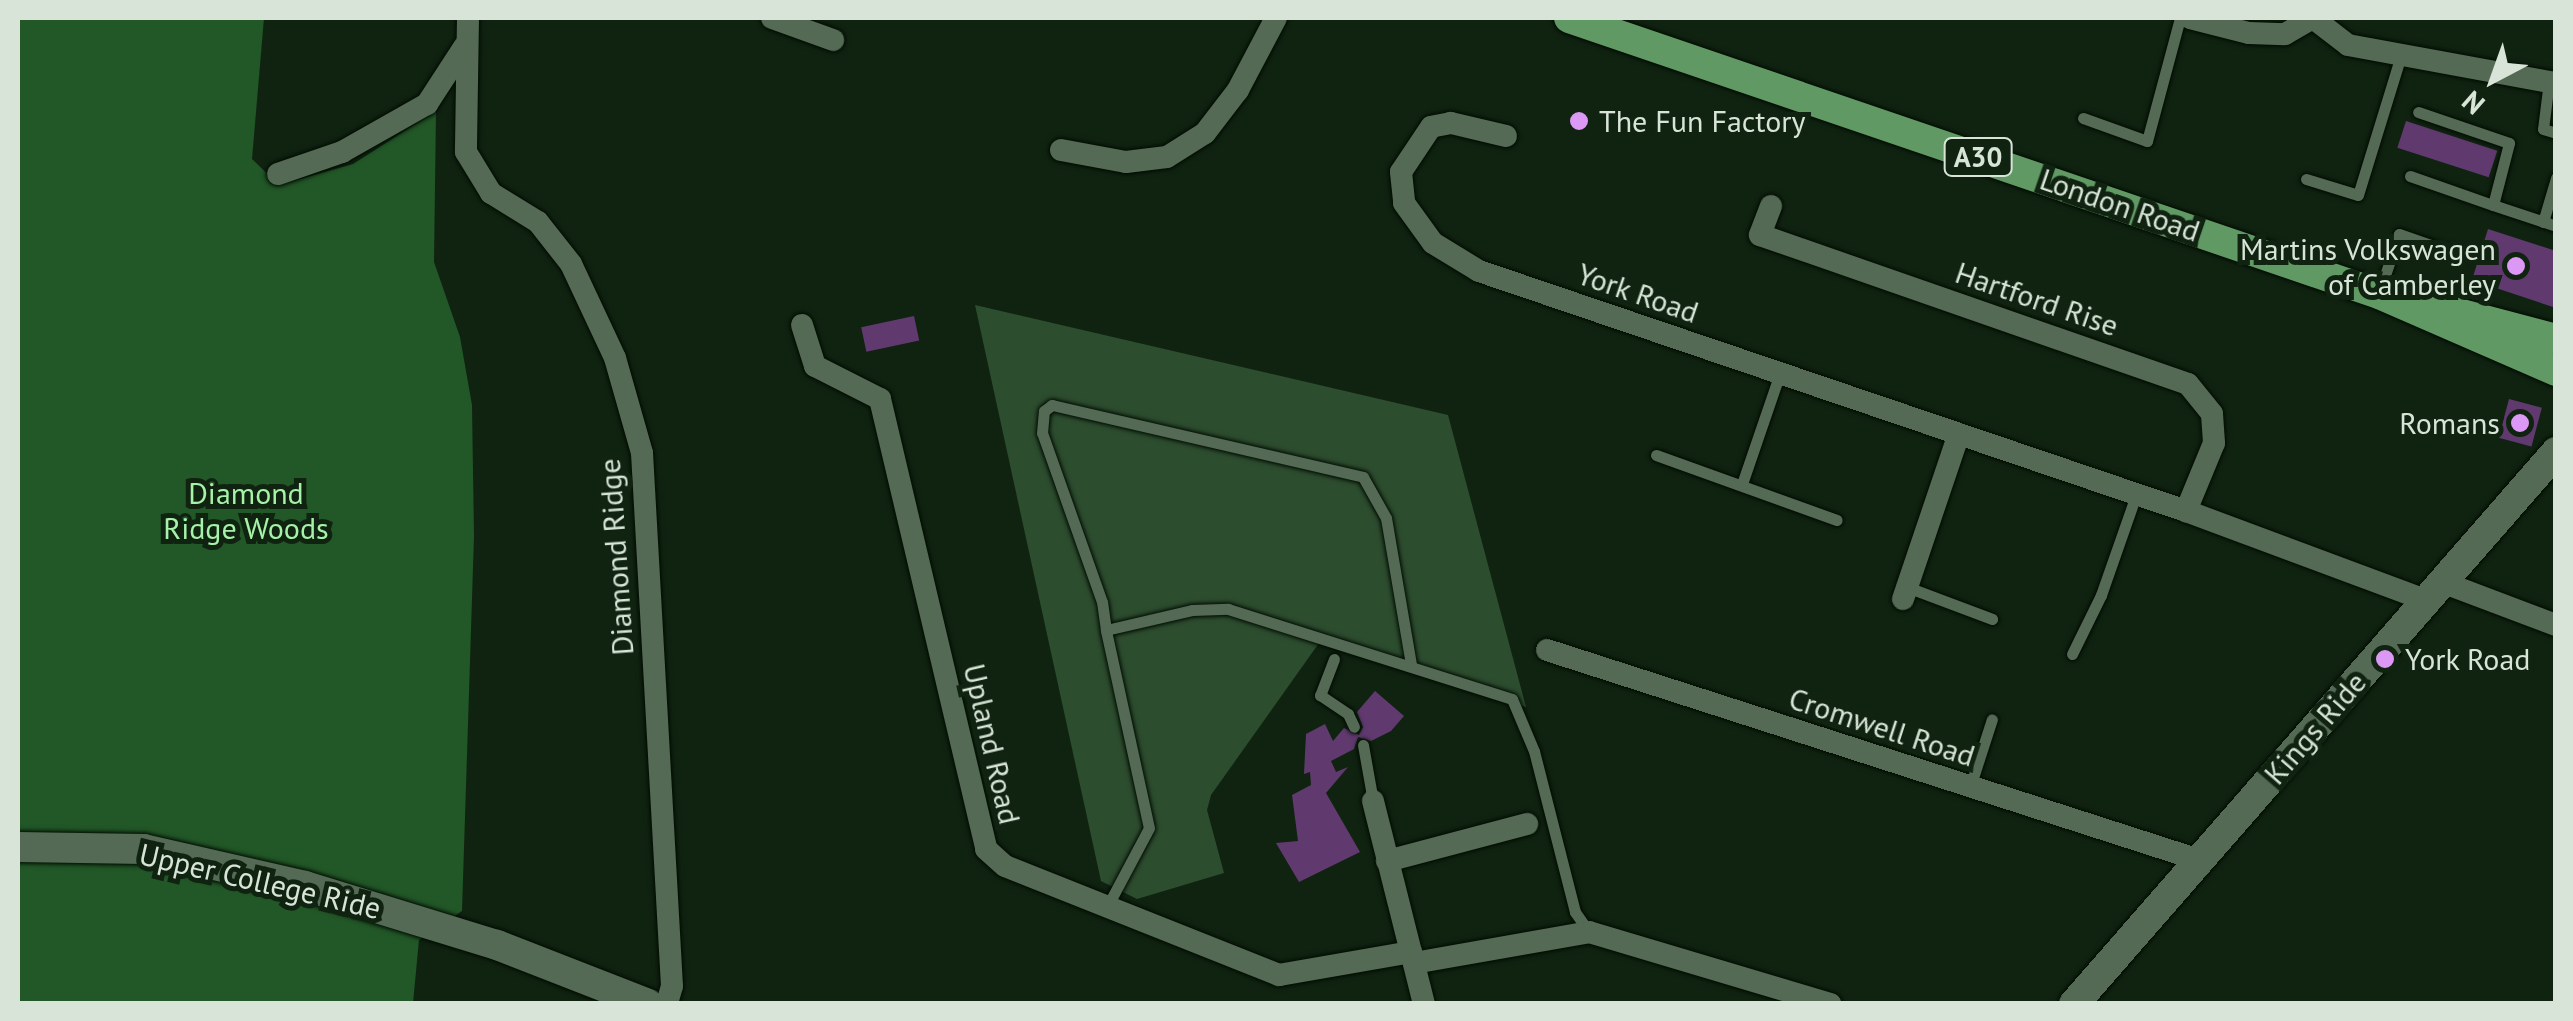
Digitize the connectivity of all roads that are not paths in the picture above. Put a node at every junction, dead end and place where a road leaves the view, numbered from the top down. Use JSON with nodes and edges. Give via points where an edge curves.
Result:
{"nodes":[{"id":1,"x":468,"y":18,"type":"edge"},
{"id":2,"x":772,"y":18,"type":"edge"},
{"id":3,"x":1276,"y":18,"type":"edge"},
{"id":4,"x":1569,"y":18,"type":"edge"},
{"id":5,"x":2180,"y":18,"type":"edge"},
{"id":6,"x":2190,"y":18,"type":"edge"},
{"id":7,"x":2313,"y":18,"type":"edge"},
{"id":8,"x":833,"y":40,"type":"dead end"},
{"id":9,"x":466,"y":44,"type":"junction"},
{"id":10,"x":2402,"y":52,"type":"junction"},
{"id":11,"x":2552,"y":82,"type":"edge"},
{"id":12,"x":2418,"y":112,"type":"dead end"},
{"id":13,"x":2082,"y":118,"type":"dead end"},
{"id":14,"x":2556,"y":134,"type":"edge"},
{"id":15,"x":1506,"y":136,"type":"dead end"},
{"id":16,"x":1061,"y":150,"type":"dead end"},
{"id":17,"x":278,"y":174,"type":"dead end"},
{"id":18,"x":2410,"y":176,"type":"dead end"},
{"id":19,"x":2556,"y":178,"type":"edge"},
{"id":20,"x":2306,"y":179,"type":"dead end"},
{"id":21,"x":2493,"y":205,"type":"junction"},
{"id":22,"x":1770,"y":206,"type":"dead end"},
{"id":23,"x":2550,"y":224,"type":"edge"},
{"id":24,"x":2462,"y":256,"type":"dead end"},
{"id":25,"x":2383,"y":296,"type":"junction"},
{"id":26,"x":802,"y":325,"type":"dead end"},
{"id":27,"x":2556,"y":339,"type":"edge"},
{"id":28,"x":2556,"y":371,"type":"edge"},
{"id":29,"x":1780,"y":373,"type":"junction"},
{"id":30,"x":1959,"y":434,"type":"junction"},
{"id":31,"x":2556,"y":452,"type":"edge"},
{"id":32,"x":1656,"y":455,"type":"dead end"},
{"id":33,"x":1742,"y":484,"type":"junction"},
{"id":34,"x":2136,"y":495,"type":"junction"},
{"id":35,"x":2186,"y":512,"type":"junction"},
{"id":36,"x":1837,"y":520,"type":"dead end"},
{"id":37,"x":2433,"y":591,"type":"junction"},
{"id":38,"x":1905,"y":593,"type":"joint"},
{"id":39,"x":1992,"y":619,"type":"dead end"},
{"id":40,"x":2556,"y":625,"type":"edge"},
{"id":41,"x":1106,"y":630,"type":"junction"},
{"id":42,"x":1547,"y":650,"type":"dead end"},
{"id":43,"x":2072,"y":654,"type":"dead end"},
{"id":44,"x":1334,"y":659,"type":"dead end"},
{"id":45,"x":1411,"y":665,"type":"junction"},
{"id":46,"x":1992,"y":719,"type":"dead end"},
{"id":47,"x":1354,"y":727,"type":"dead end"},
{"id":48,"x":1363,"y":744,"type":"dead end"},
{"id":49,"x":1970,"y":787,"type":"junction"},
{"id":50,"x":1372,"y":801,"type":"joint"},
{"id":51,"x":1527,"y":824,"type":"dead end"},
{"id":52,"x":18,"y":847,"type":"edge"},
{"id":53,"x":2200,"y":860,"type":"junction"},
{"id":54,"x":1387,"y":861,"type":"junction"},
{"id":55,"x":1107,"y":906,"type":"junction"},
{"id":56,"x":1589,"y":932,"type":"junction"},
{"id":57,"x":1413,"y":958,"type":"junction"},
{"id":58,"x":648,"y":1004,"type":"edge"},
{"id":59,"x":667,"y":1004,"type":"edge"},
{"id":60,"x":1424,"y":1004,"type":"edge"},
{"id":61,"x":1830,"y":1004,"type":"edge"},
{"id":62,"x":2074,"y":1004,"type":"edge"}],
"edges":[{"from":1,"to":9,"type":"street","name":"Diamond Ridge"},
{"from":2,"to":8,"type":"street"},
{"from":3,"to":16,"type":"street","via":[[1238,90],[1205,134],[1167,156],[1126,162]]},
{"from":4,"to":25,"type":"main road","name":"London Road","number":"A30"},
{"from":5,"to":13,"type":"lane","via":[[2146,141]]},
{"from":6,"to":7,"type":"street","via":[[2284,34]]},
{"from":7,"to":10,"type":"street","via":[[2348,45]]},
{"from":9,"to":17,"type":"street","name":"Diamond Ridge","via":[[427,104],[342,152]]},
{"from":9,"to":59,"type":"street","name":"Diamond Ridge","via":[[466,152],[491,193],[538,222],[571,264],[615,358],[642,453],[672,986]]},
{"from":10,"to":11,"type":"street"},
{"from":10,"to":20,"type":"lane","via":[[2358,195]]},
{"from":11,"to":14,"type":"lane","via":[[2543,129]]},
{"from":12,"to":21,"type":"lane","via":[[2510,143]]},
{"from":15,"to":29,"type":"street","name":"York Road","via":[[1451,123],[1431,127],[1411,148],[1401,172],[1404,202],[1433,242],[1478,271]]},
{"from":18,"to":21,"type":"lane"},
{"from":19,"to":23,"type":"lane"},
{"from":21,"to":23,"type":"lane"},
{"from":22,"to":35,"type":"street","name":"Hartford Rise","via":[[1760,235],[2188,384],[2212,414],[2214,442]]},
{"from":24,"to":25,"type":"lane","via":[[2398,234]]},
{"from":25,"to":27,"type":"main road","name":"London Road","number":"A30"},
{"from":25,"to":28,"type":"main road","name":"London Road","number":"A30"},
{"from":26,"to":55,"type":"street","name":"Upland Road","via":[[816,376],[880,399],[986,849],[1005,866]]},
{"from":29,"to":30,"type":"street","name":"York Road"},
{"from":29,"to":33,"type":"lane"},
{"from":30,"to":34,"type":"street","name":"York Road"},
{"from":30,"to":38,"type":"street"},
{"from":31,"to":37,"type":"street","name":"Kings Ride"},
{"from":32,"to":33,"type":"lane"},
{"from":33,"to":36,"type":"lane"},
{"from":34,"to":35,"type":"street","name":"York Road"},
{"from":34,"to":43,"type":"lane"},
{"from":35,"to":37,"type":"street","name":"York Road"},
{"from":37,"to":40,"type":"street","name":"York Road"},
{"from":37,"to":53,"type":"street","name":"Kings Ride"},
{"from":38,"to":39,"type":"lane"},
{"from":41,"to":45,"type":"lane","via":[[1192,610],[1228,609]]},
{"from":41,"to":45,"type":"lane","via":[[1042,433],[1044,411],[1052,405],[1363,478],[1386,518]]},
{"from":41,"to":55,"type":"lane","via":[[1149,828]]},
{"from":42,"to":49,"type":"street","name":"Cromwell Road"},
{"from":44,"to":47,"type":"lane","via":[[1320,695],[1348,714]]},
{"from":45,"to":56,"type":"lane","via":[[1512,699],[1534,751],[1575,912]]},
{"from":46,"to":49,"type":"lane"},
{"from":48,"to":50,"type":"lane"},
{"from":49,"to":53,"type":"street","name":"Cromwell Road"},
{"from":50,"to":54,"type":"street"},
{"from":51,"to":54,"type":"street"},
{"from":52,"to":58,"type":"street","name":"Upper College Ride","via":[[144,850],[306,886],[496,945]]},
{"from":53,"to":62,"type":"street","name":"Kings Ride"},
{"from":54,"to":57,"type":"street"},
{"from":55,"to":57,"type":"street","name":"Upland Road","via":[[1279,975]]},
{"from":56,"to":57,"type":"street","name":"Upland Road"},
{"from":56,"to":61,"type":"street"},
{"from":57,"to":60,"type":"street"}]}
